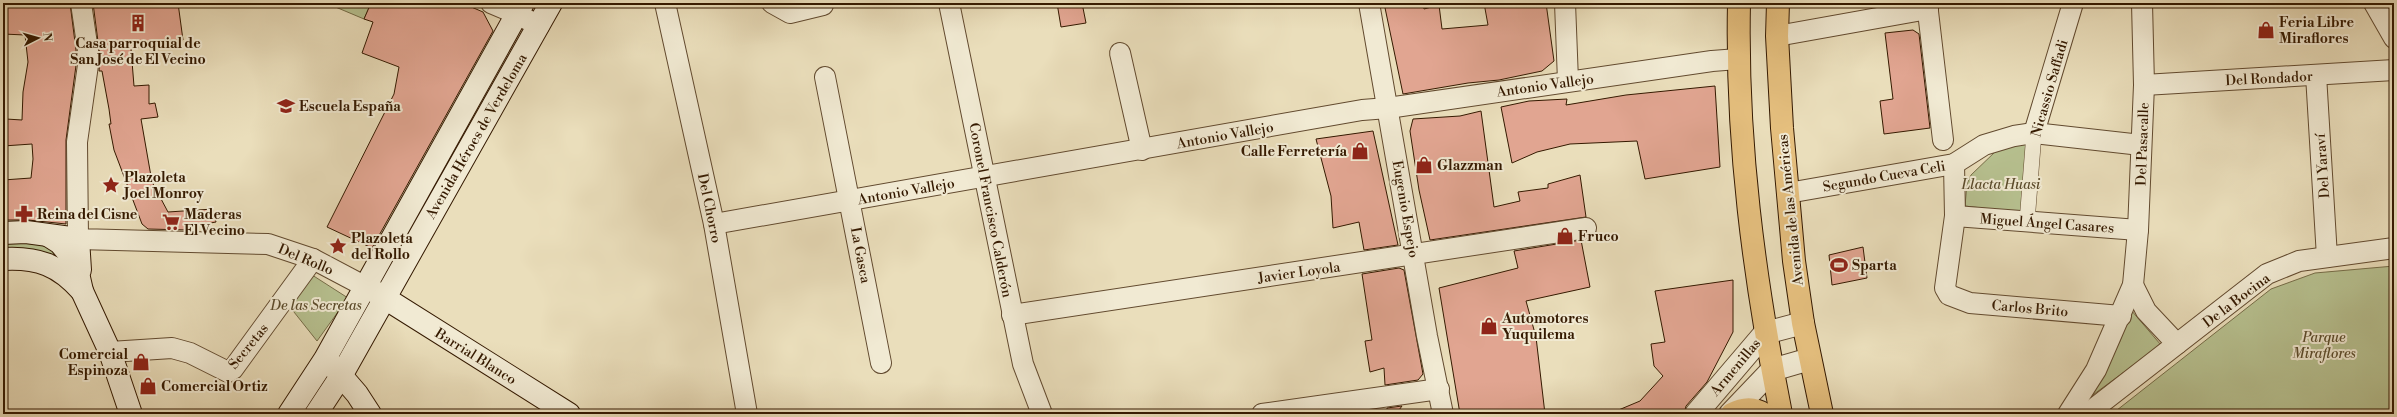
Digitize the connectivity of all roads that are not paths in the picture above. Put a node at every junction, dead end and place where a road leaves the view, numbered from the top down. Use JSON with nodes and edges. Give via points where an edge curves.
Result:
{"nodes":[{"id":1,"x":81,"y":3,"type":"edge"},
{"id":2,"x":491,"y":3,"type":"edge"},
{"id":3,"x":551,"y":3,"type":"edge"},
{"id":4,"x":666,"y":3,"type":"edge"},
{"id":5,"x":772,"y":3,"type":"edge"},
{"id":6,"x":949,"y":3,"type":"edge"},
{"id":7,"x":1369,"y":3,"type":"edge"},
{"id":8,"x":1565,"y":3,"type":"edge"},
{"id":9,"x":1739,"y":3,"type":"edge"},
{"id":10,"x":1778,"y":3,"type":"edge"},
{"id":11,"x":2073,"y":3,"type":"edge"},
{"id":12,"x":2142,"y":3,"type":"edge"},
{"id":13,"x":2374,"y":3,"type":"edge"},
{"id":14,"x":823,"y":5,"type":"dead end"},
{"id":15,"x":1927,"y":6,"type":"edge"},
{"id":16,"x":520,"y":8,"type":"edge"},
{"id":17,"x":539,"y":26,"type":"junction"},
{"id":18,"x":1776,"y":36,"type":"junction"},
{"id":19,"x":2394,"y":38,"type":"edge"},
{"id":20,"x":1120,"y":53,"type":"dead end"},
{"id":21,"x":1738,"y":59,"type":"junction"},
{"id":22,"x":2394,"y":70,"type":"edge"},
{"id":23,"x":2316,"y":75,"type":"junction"},
{"id":24,"x":825,"y":76,"type":"dead end"},
{"id":25,"x":1568,"y":82,"type":"junction"},
{"id":26,"x":2144,"y":85,"type":"junction"},
{"id":27,"x":1388,"y":108,"type":"junction"},
{"id":28,"x":2034,"y":133,"type":"junction"},
{"id":29,"x":1943,"y":140,"type":"dead end"},
{"id":30,"x":2141,"y":145,"type":"junction"},
{"id":31,"x":1142,"y":150,"type":"junction"},
{"id":32,"x":1954,"y":164,"type":"junction"},
{"id":33,"x":985,"y":177,"type":"junction"},
{"id":34,"x":1788,"y":193,"type":"junction"},
{"id":35,"x":850,"y":201,"type":"junction"},
{"id":36,"x":1955,"y":216,"type":"junction"},
{"id":37,"x":2027,"y":222,"type":"junction"},
{"id":38,"x":714,"y":224,"type":"junction"},
{"id":39,"x":1586,"y":228,"type":"dead end"},
{"id":40,"x":2138,"y":230,"type":"junction"},
{"id":41,"x":3,"y":233,"type":"edge"},
{"id":42,"x":49,"y":236,"type":"junction"},
{"id":43,"x":78,"y":239,"type":"junction"},
{"id":44,"x":2394,"y":248,"type":"edge"},
{"id":45,"x":1414,"y":255,"type":"junction"},
{"id":46,"x":2327,"y":257,"type":"junction"},
{"id":47,"x":3,"y":259,"type":"edge"},
{"id":48,"x":313,"y":259,"type":"junction"},
{"id":49,"x":2133,"y":285,"type":"junction"},
{"id":50,"x":82,"y":292,"type":"junction"},
{"id":51,"x":375,"y":292,"type":"junction"},
{"id":52,"x":1012,"y":315,"type":"junction"},
{"id":53,"x":2121,"y":316,"type":"junction"},
{"id":54,"x":1803,"y":324,"type":"junction"},
{"id":55,"x":1765,"y":333,"type":"junction"},
{"id":56,"x":2177,"y":344,"type":"junction"},
{"id":57,"x":110,"y":352,"type":"junction"},
{"id":58,"x":325,"y":359,"type":"junction"},
{"id":59,"x":1810,"y":359,"type":"junction"},
{"id":60,"x":881,"y":363,"type":"dead end"},
{"id":61,"x":1772,"y":370,"type":"junction"},
{"id":62,"x":341,"y":376,"type":"junction"},
{"id":63,"x":1439,"y":389,"type":"junction"},
{"id":64,"x":132,"y":414,"type":"edge"},
{"id":65,"x":290,"y":414,"type":"edge"},
{"id":66,"x":316,"y":414,"type":"edge"},
{"id":67,"x":370,"y":414,"type":"edge"},
{"id":68,"x":569,"y":414,"type":"edge"},
{"id":69,"x":747,"y":414,"type":"edge"},
{"id":70,"x":1042,"y":414,"type":"edge"},
{"id":71,"x":1268,"y":414,"type":"edge"},
{"id":72,"x":1443,"y":414,"type":"edge"},
{"id":73,"x":1696,"y":414,"type":"edge"},
{"id":74,"x":1731,"y":414,"type":"edge"},
{"id":75,"x":1764,"y":414,"type":"edge"},
{"id":76,"x":1780,"y":414,"type":"edge"},
{"id":77,"x":1822,"y":414,"type":"edge"},
{"id":78,"x":2068,"y":414,"type":"edge"},
{"id":79,"x":2088,"y":414,"type":"edge"}],
"edges":[{"from":1,"to":43,"type":"street","via":[[89,58],[76,142]]},
{"from":2,"to":16,"type":"street"},
{"from":3,"to":17,"type":"main road","name":"Avenida Héroes de Verdeloma"},
{"from":4,"to":38,"type":"street","name":"Del Chorro"},
{"from":5,"to":14,"type":"street","via":[[790,13]]},
{"from":6,"to":33,"type":"street","name":"Coronel Francisco Calderón"},
{"from":7,"to":27,"type":"street","name":"Eugenio Espejo"},
{"from":8,"to":25,"type":"street"},
{"from":9,"to":21,"type":"main road"},
{"from":10,"to":18,"type":"main road","name":"Avenida de las Américas"},
{"from":11,"to":28,"type":"street","name":"Nicassio Saffadi"},
{"from":12,"to":26,"type":"street","name":"Del Pasacalle"},
{"from":13,"to":19,"type":"street"},
{"from":15,"to":18,"type":"street"},
{"from":15,"to":29,"type":"street"},
{"from":16,"to":17,"type":"street"},
{"from":16,"to":51,"type":"main road","name":"Avenida Héroes de Verdeloma"},
{"from":17,"to":51,"type":"main road","name":"Avenida Héroes de Verdeloma"},
{"from":18,"to":34,"type":"main road","name":"Avenida de las Américas"},
{"from":20,"to":31,"type":"street"},
{"from":21,"to":25,"type":"street","name":"Antonio Vallejo"},
{"from":21,"to":55,"type":"main road","via":[[1742,154]]},
{"from":22,"to":23,"type":"street","name":"Del Rondador"},
{"from":23,"to":26,"type":"street","name":"Del Rondador"},
{"from":23,"to":46,"type":"street","name":"Del Yaraví"},
{"from":24,"to":35,"type":"street","name":"La Gasca"},
{"from":25,"to":27,"type":"street","name":"Antonio Vallejo"},
{"from":26,"to":30,"type":"street","name":"Del Pasacalle"},
{"from":27,"to":31,"type":"street","name":"Antonio Vallejo","via":[[1362,110]]},
{"from":27,"to":45,"type":"street","name":"Eugenio Espejo"},
{"from":28,"to":30,"type":"street","name":"Segundo Cueva Celi"},
{"from":28,"to":32,"type":"street","name":"Segundo Cueva Celi","via":[[1996,140]]},
{"from":28,"to":37,"type":"street","name":"Nicassio Saffadi"},
{"from":30,"to":40,"type":"street","name":"Del Pasacalle"},
{"from":31,"to":33,"type":"street","name":"Antonio Vallejo"},
{"from":32,"to":34,"type":"street","name":"Segundo Cueva Celi"},
{"from":32,"to":36,"type":"street"},
{"from":33,"to":35,"type":"street","name":"Antonio Vallejo"},
{"from":33,"to":52,"type":"street","name":"Coronel Francisco Calderón"},
{"from":34,"to":54,"type":"main road","name":"Avenida de las Américas"},
{"from":35,"to":38,"type":"street","name":"Antonio Vallejo"},
{"from":35,"to":60,"type":"street","name":"La Gasca"},
{"from":36,"to":37,"type":"street","name":"Miguel Ángel Casares"},
{"from":36,"to":53,"type":"street","name":"Carlos Brito","via":[[1945,288],[1949,295],[1970,304]]},
{"from":37,"to":40,"type":"street","name":"Miguel Ángel Casares"},
{"from":38,"to":69,"type":"street","name":"Del Chorro"},
{"from":39,"to":45,"type":"street","name":"Javier Loyola"},
{"from":40,"to":49,"type":"street","name":"Del Pasacalle"},
{"from":41,"to":42,"type":"main road","via":[[26,232]]},
{"from":42,"to":43,"type":"main road"},
{"from":42,"to":50,"type":"main road","via":[[60,243],[70,255],[77,268]]},
{"from":43,"to":48,"type":"street","name":"Del Rollo","via":[[261,243]]},
{"from":43,"to":50,"type":"main road"},
{"from":44,"to":46,"type":"street","name":"De la Bocina"},
{"from":45,"to":52,"type":"street","name":"Javier Loyola"},
{"from":45,"to":63,"type":"street","name":"Eugenio Espejo"},
{"from":46,"to":56,"type":"street","name":"De la Bocina","via":[[2299,261],[2267,274]]},
{"from":47,"to":50,"type":"main road","via":[[40,260],[60,271]]},
{"from":48,"to":51,"type":"street","name":"Del Rollo"},
{"from":48,"to":57,"type":"street","name":"Secretas","via":[[233,369],[228,372],[190,353],[172,348]]},
{"from":49,"to":53,"type":"street","name":"Del Pasacalle"},
{"from":49,"to":56,"type":"street","via":[[2146,311]]},
{"from":50,"to":57,"type":"main road"},
{"from":51,"to":58,"type":"main road","name":"Avenida Héroes de Verdeloma"},
{"from":51,"to":62,"type":"main road","name":"Avenida Héroes de Verdeloma"},
{"from":51,"to":68,"type":"main road","name":"Barrial Blanco"},
{"from":52,"to":70,"type":"street","name":"Coronel Francisco Calderón","via":[[1023,364]]},
{"from":53,"to":78,"type":"street","name":"Del Pasacalle","via":[[2096,370]]},
{"from":54,"to":55,"type":"main road","name":"Armenillas"},
{"from":54,"to":59,"type":"main road","name":"Avenida de las Américas"},
{"from":55,"to":61,"type":"main road"},
{"from":55,"to":73,"type":"main road","name":"Armenillas"},
{"from":56,"to":79,"type":"street"},
{"from":57,"to":64,"type":"main road"},
{"from":58,"to":62,"type":"main road"},
{"from":58,"to":65,"type":"main road","name":"Avenida Héroes de Verdeloma"},
{"from":59,"to":61,"type":"main road"},
{"from":59,"to":77,"type":"main road","name":"Avenida de las Américas"},
{"from":61,"to":74,"type":"main road","name":"Armenillas"},
{"from":61,"to":76,"type":"main road"},
{"from":62,"to":66,"type":"main road","name":"Avenida Héroes de Verdeloma"},
{"from":62,"to":67,"type":"main road"},
{"from":63,"to":71,"type":"street"},
{"from":63,"to":72,"type":"street","name":"Eugenio Espejo"},
{"from":74,"to":75,"type":"main road","via":[[1742,408],[1758,410]]}]}
